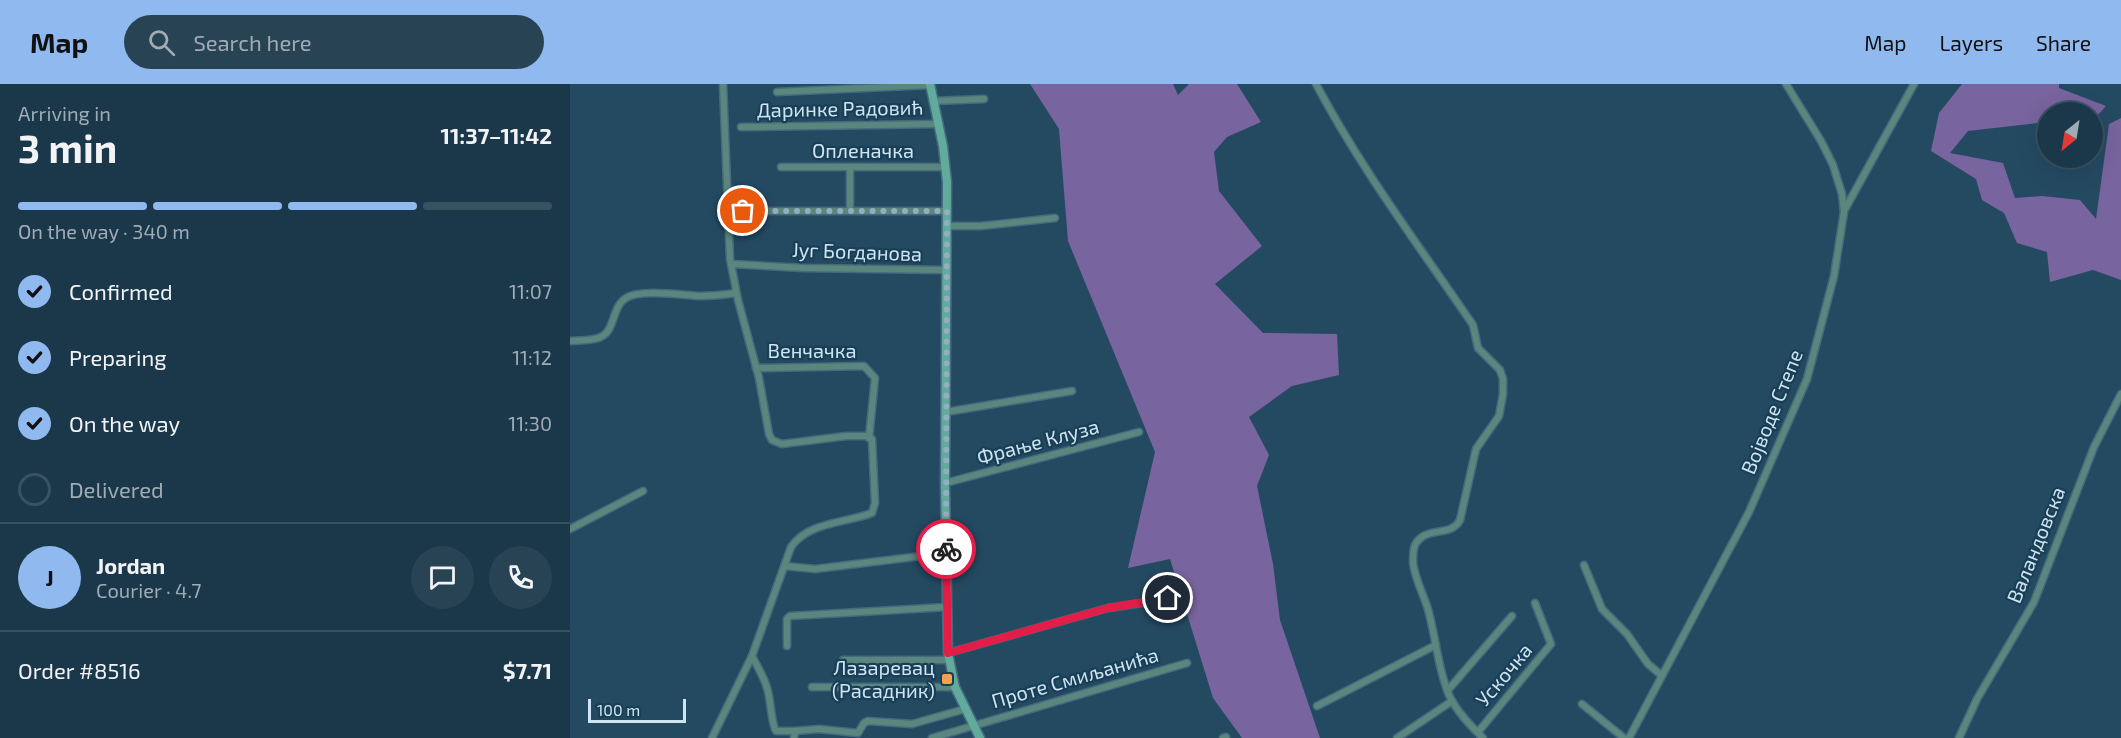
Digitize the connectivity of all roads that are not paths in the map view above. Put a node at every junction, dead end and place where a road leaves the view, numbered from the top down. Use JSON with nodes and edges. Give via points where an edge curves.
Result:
{"nodes":[{"id":1,"x":723,"y":84,"type":"edge"},
{"id":2,"x":930,"y":84,"type":"edge"},
{"id":3,"x":1316,"y":84,"type":"edge"},
{"id":4,"x":1786,"y":84,"type":"edge"},
{"id":5,"x":1914,"y":84,"type":"edge"},
{"id":6,"x":777,"y":92,"type":"dead end"},
{"id":7,"x":984,"y":99,"type":"dead end"},
{"id":8,"x":933,"y":101,"type":"junction"},
{"id":9,"x":939,"y":124,"type":"junction"},
{"id":10,"x":741,"y":127,"type":"dead end"},
{"id":11,"x":781,"y":167,"type":"dead end"},
{"id":12,"x":946,"y":167,"type":"junction"},
{"id":13,"x":850,"y":168,"type":"junction"},
{"id":14,"x":850,"y":210,"type":"junction"},
{"id":15,"x":728,"y":211,"type":"junction"},
{"id":16,"x":947,"y":211,"type":"junction"},
{"id":17,"x":1844,"y":212,"type":"junction"},
{"id":18,"x":1055,"y":218,"type":"dead end"},
{"id":19,"x":946,"y":226,"type":"junction"},
{"id":20,"x":730,"y":264,"type":"junction"},
{"id":21,"x":946,"y":270,"type":"junction"},
{"id":22,"x":736,"y":293,"type":"junction"},
{"id":23,"x":570,"y":341,"type":"edge"},
{"id":24,"x":756,"y":368,"type":"junction"},
{"id":25,"x":1072,"y":391,"type":"dead end"},
{"id":26,"x":2121,"y":394,"type":"edge"},
{"id":27,"x":946,"y":412,"type":"junction"},
{"id":28,"x":1139,"y":432,"type":"dead end"},
{"id":29,"x":869,"y":438,"type":"junction"},
{"id":30,"x":945,"y":483,"type":"junction"},
{"id":31,"x":643,"y":491,"type":"dead end"},
{"id":32,"x":570,"y":529,"type":"edge"},
{"id":33,"x":946,"y":553,"type":"junction"},
{"id":34,"x":1584,"y":565,"type":"dead end"},
{"id":35,"x":785,"y":566,"type":"junction"},
{"id":36,"x":1168,"y":598,"type":"dead end"},
{"id":37,"x":1535,"y":603,"type":"dead end"},
{"id":38,"x":947,"y":607,"type":"junction"},
{"id":39,"x":1512,"y":616,"type":"dead end"},
{"id":40,"x":1436,"y":645,"type":"junction"},
{"id":41,"x":787,"y":646,"type":"dead end"},
{"id":42,"x":752,"y":656,"type":"junction"},
{"id":43,"x":948,"y":657,"type":"junction"},
{"id":44,"x":843,"y":660,"type":"dead end"},
{"id":45,"x":1187,"y":663,"type":"dead end"},
{"id":46,"x":1661,"y":675,"type":"junction"},
{"id":47,"x":812,"y":687,"type":"dead end"},
{"id":48,"x":955,"y":687,"type":"junction"},
{"id":49,"x":1448,"y":690,"type":"junction"},
{"id":50,"x":1452,"y":701,"type":"junction"},
{"id":51,"x":1582,"y":704,"type":"dead end"},
{"id":52,"x":1317,"y":706,"type":"dead end"},
{"id":53,"x":964,"y":709,"type":"junction"},
{"id":54,"x":973,"y":726,"type":"junction"},
{"id":55,"x":1478,"y":732,"type":"junction"},
{"id":56,"x":794,"y":735,"type":"edge"},
{"id":57,"x":855,"y":735,"type":"edge"},
{"id":58,"x":712,"y":738,"type":"edge"},
{"id":59,"x":932,"y":738,"type":"edge"},
{"id":60,"x":980,"y":738,"type":"edge"},
{"id":61,"x":1397,"y":738,"type":"edge"},
{"id":62,"x":1483,"y":738,"type":"edge"},
{"id":63,"x":1624,"y":738,"type":"edge"},
{"id":64,"x":1629,"y":738,"type":"edge"},
{"id":65,"x":1959,"y":738,"type":"edge"}],
"edges":[{"from":1,"to":15,"type":"street"},
{"from":2,"to":6,"type":"street"},
{"from":2,"to":8,"type":"street"},
{"from":3,"to":40,"type":"street","via":[[1360,161],[1473,325],[1478,348],[1502,374],[1499,416],[1476,449],[1457,526],[1421,537],[1413,549],[1418,585]]},
{"from":4,"to":17,"type":"street","name":"Војводе Степе","via":[[1833,165]]},
{"from":5,"to":17,"type":"street"},
{"from":7,"to":8,"type":"street"},
{"from":8,"to":9,"type":"street"},
{"from":9,"to":10,"type":"street","name":"Даринке Радовић"},
{"from":9,"to":12,"type":"street"},
{"from":11,"to":13,"type":"street","name":"Опленачка"},
{"from":12,"to":13,"type":"street","name":"Опленачка"},
{"from":12,"to":16,"type":"street"},
{"from":13,"to":14,"type":"street"},
{"from":14,"to":15,"type":"street"},
{"from":14,"to":16,"type":"street"},
{"from":15,"to":20,"type":"street"},
{"from":16,"to":19,"type":"street"},
{"from":17,"to":46,"type":"street","name":"Војводе Степе","via":[[1834,276],[1807,380],[1749,512]]},
{"from":18,"to":19,"type":"street"},
{"from":19,"to":21,"type":"street"},
{"from":20,"to":21,"type":"street","name":"Југ Богданова"},
{"from":20,"to":22,"type":"street"},
{"from":21,"to":27,"type":"street"},
{"from":22,"to":23,"type":"street","via":[[647,293],[626,297],[603,335]]},
{"from":22,"to":24,"type":"street"},
{"from":24,"to":29,"type":"street","via":[[772,440],[782,444],[846,436]]},
{"from":24,"to":29,"type":"street","name":"Венчачка","via":[[864,366],[875,378]]},
{"from":25,"to":27,"type":"street"},
{"from":26,"to":65,"type":"street","name":"Валандовска","via":[[2094,447],[2034,602],[1977,699]]},
{"from":27,"to":30,"type":"street"},
{"from":28,"to":30,"type":"street","name":"Фрање Клуза"},
{"from":29,"to":35,"type":"street","name":"Венчачка","via":[[873,442],[872,513],[808,530],[791,547]]},
{"from":30,"to":33,"type":"street"},
{"from":31,"to":32,"type":"street"},
{"from":33,"to":35,"type":"street","via":[[815,569]]},
{"from":33,"to":38,"type":"street"},
{"from":34,"to":46,"type":"street","via":[[1602,609]]},
{"from":35,"to":42,"type":"street"},
{"from":36,"to":43,"type":"street","via":[[1108,608]]},
{"from":37,"to":55,"type":"street","name":"Ускочка","via":[[1551,644]]},
{"from":38,"to":41,"type":"street","via":[[790,616]]},
{"from":38,"to":43,"type":"street"},
{"from":39,"to":49,"type":"street"},
{"from":40,"to":49,"type":"street"},
{"from":40,"to":52,"type":"street"},
{"from":42,"to":56,"type":"street","via":[[767,685],[773,728]]},
{"from":42,"to":58,"type":"street"},
{"from":43,"to":44,"type":"street"},
{"from":43,"to":48,"type":"street"},
{"from":45,"to":54,"type":"street","name":"Проте Смиљанића"},
{"from":46,"to":64,"type":"street","name":"Војводе Степе"},
{"from":47,"to":48,"type":"street"},
{"from":48,"to":53,"type":"street"},
{"from":49,"to":50,"type":"street"},
{"from":50,"to":55,"type":"street"},
{"from":50,"to":61,"type":"street"},
{"from":51,"to":63,"type":"street"},
{"from":53,"to":54,"type":"street"},
{"from":53,"to":57,"type":"street","via":[[912,724],[868,721]]},
{"from":54,"to":59,"type":"street","name":"Проте Смиљанића"},
{"from":54,"to":60,"type":"street"},
{"from":55,"to":62,"type":"street"},
{"from":56,"to":57,"type":"street","via":[[819,729]]}]}
